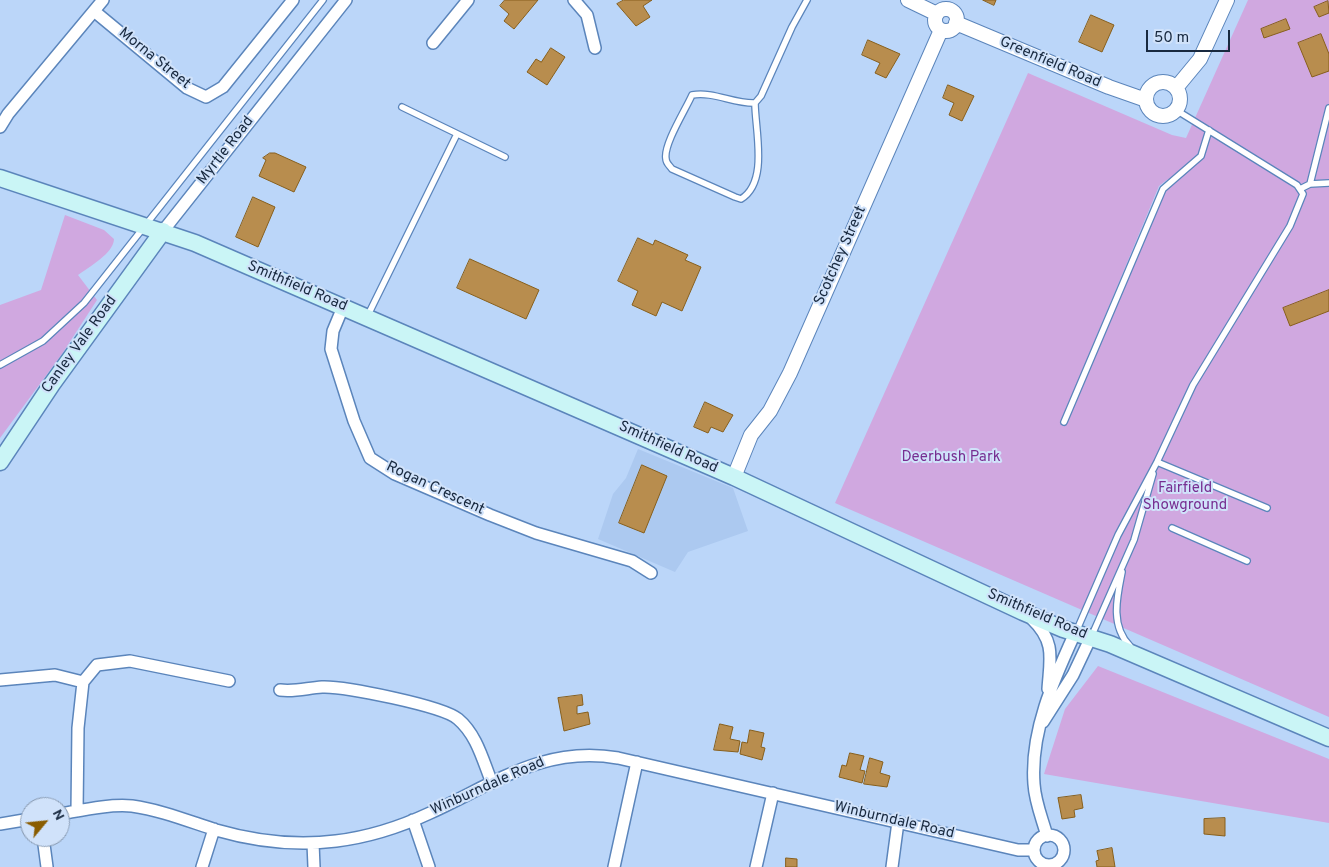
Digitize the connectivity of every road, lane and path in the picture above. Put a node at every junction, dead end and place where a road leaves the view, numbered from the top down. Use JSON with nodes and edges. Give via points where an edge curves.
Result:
{"nodes":[{"id":1,"x":103,"y":0,"type":"edge"},
{"id":2,"x":293,"y":0,"type":"edge"},
{"id":3,"x":323,"y":0,"type":"edge"},
{"id":4,"x":346,"y":0,"type":"edge"},
{"id":5,"x":468,"y":0,"type":"edge"},
{"id":6,"x":574,"y":0,"type":"edge"},
{"id":7,"x":807,"y":0,"type":"edge"},
{"id":8,"x":908,"y":0,"type":"edge"},
{"id":9,"x":1227,"y":0,"type":"edge"},
{"id":10,"x":94,"y":11,"type":"junction"},
{"id":11,"x":937,"y":14,"type":"junction"},
{"id":12,"x":956,"y":23,"type":"junction"},
{"id":13,"x":941,"y":30,"type":"junction"},
{"id":14,"x":433,"y":42,"type":"dead end"},
{"id":15,"x":595,"y":48,"type":"dead end"},
{"id":16,"x":1176,"y":88,"type":"junction"},
{"id":17,"x":1146,"y":100,"type":"junction"},
{"id":18,"x":755,"y":103,"type":"junction"},
{"id":19,"x":402,"y":107,"type":"dead end"},
{"id":20,"x":1329,"y":108,"type":"edge"},
{"id":21,"x":1176,"y":110,"type":"junction"},
{"id":22,"x":0,"y":127,"type":"edge"},
{"id":23,"x":1209,"y":130,"type":"junction"},
{"id":24,"x":457,"y":134,"type":"junction"},
{"id":25,"x":505,"y":157,"type":"dead end"},
{"id":26,"x":0,"y":178,"type":"edge"},
{"id":27,"x":1329,"y":183,"type":"edge"},
{"id":28,"x":1310,"y":184,"type":"junction"},
{"id":29,"x":1300,"y":189,"type":"junction"},
{"id":30,"x":145,"y":225,"type":"junction"},
{"id":31,"x":163,"y":231,"type":"junction"},
{"id":32,"x":343,"y":307,"type":"junction"},
{"id":33,"x":367,"y":317,"type":"junction"},
{"id":34,"x":0,"y":365,"type":"edge"},
{"id":35,"x":1064,"y":422,"type":"dead end"},
{"id":36,"x":0,"y":462,"type":"edge"},
{"id":37,"x":1157,"y":462,"type":"junction"},
{"id":38,"x":734,"y":477,"type":"junction"},
{"id":39,"x":1267,"y":508,"type":"dead end"},
{"id":40,"x":1172,"y":528,"type":"dead end"},
{"id":41,"x":1247,"y":561,"type":"dead end"},
{"id":42,"x":1124,"y":563,"type":"junction"},
{"id":43,"x":651,"y":573,"type":"dead end"},
{"id":44,"x":1023,"y":612,"type":"junction"},
{"id":45,"x":1083,"y":636,"type":"junction"},
{"id":46,"x":1140,"y":657,"type":"junction"},
{"id":47,"x":0,"y":680,"type":"edge"},
{"id":48,"x":229,"y":681,"type":"dead end"},
{"id":49,"x":83,"y":682,"type":"junction"},
{"id":50,"x":280,"y":690,"type":"dead end"},
{"id":51,"x":1047,"y":698,"type":"junction"},
{"id":52,"x":1042,"y":723,"type":"junction"},
{"id":53,"x":1329,"y":738,"type":"edge"},
{"id":54,"x":637,"y":762,"type":"junction"},
{"id":55,"x":492,"y":783,"type":"junction"},
{"id":56,"x":773,"y":793,"type":"junction"},
{"id":57,"x":77,"y":811,"type":"junction"},
{"id":58,"x":70,"y":812,"type":"edge"},
{"id":59,"x":413,"y":820,"type":"junction"},
{"id":60,"x":20,"y":821,"type":"edge"},
{"id":61,"x":898,"y":822,"type":"junction"},
{"id":62,"x":0,"y":824,"type":"edge"},
{"id":63,"x":214,"y":829,"type":"junction"},
{"id":64,"x":1046,"y":836,"type":"junction"},
{"id":65,"x":313,"y":843,"type":"junction"},
{"id":66,"x":44,"y":847,"type":"edge"},
{"id":67,"x":1034,"y":850,"type":"junction"},
{"id":68,"x":1057,"y":865,"type":"edge"},
{"id":69,"x":47,"y":867,"type":"edge"},
{"id":70,"x":202,"y":867,"type":"edge"},
{"id":71,"x":314,"y":867,"type":"edge"},
{"id":72,"x":429,"y":867,"type":"edge"},
{"id":73,"x":614,"y":867,"type":"edge"},
{"id":74,"x":756,"y":867,"type":"edge"},
{"id":75,"x":892,"y":867,"type":"edge"}],
"edges":[{"from":1,"to":10,"type":"street"},
{"from":2,"to":10,"type":"street","name":"Morna Street","via":[[223,87],[206,97],[188,88]]},
{"from":3,"to":30,"type":"lane"},
{"from":4,"to":31,"type":"street","name":"Myrtle Road"},
{"from":5,"to":14,"type":"street"},
{"from":6,"to":15,"type":"street","via":[[587,15]]},
{"from":7,"to":18,"type":"lane","via":[[765,90]]},
{"from":8,"to":11,"type":"street"},
{"from":9,"to":16,"type":"street","via":[[1200,59]]},
{"from":10,"to":22,"type":"street"},
{"from":11,"to":12,"type":"street","via":[[951,11]]},
{"from":11,"to":13,"type":"street","via":[[935,23]]},
{"from":12,"to":13,"type":"street","via":[[951,30]]},
{"from":12,"to":17,"type":"street","name":"Greenfield Road"},
{"from":13,"to":38,"type":"street","name":"Scotchey Street","via":[[790,373],[770,411],[751,435]]},
{"from":16,"to":17,"type":"street","via":[[1165,82],[1154,84]]},
{"from":16,"to":21,"type":"street","via":[[1180,98]]},
{"from":17,"to":21,"type":"street","via":[[1149,109],[1157,116],[1168,116]]},
{"from":18,"to":18,"type":"lane","via":[[760,159],[758,171],[741,200],[672,168],[666,162],[669,144],[692,95]]},
{"from":19,"to":24,"type":"lane"},
{"from":20,"to":28,"type":"lane"},
{"from":21,"to":23,"type":"lane"},
{"from":23,"to":29,"type":"lane","via":[[1298,184]]},
{"from":23,"to":35,"type":"lane","via":[[1201,156],[1163,189]]},
{"from":24,"to":25,"type":"lane"},
{"from":24,"to":33,"type":"lane"},
{"from":26,"to":30,"type":"main road","name":"Smithfield Road"},
{"from":27,"to":28,"type":"lane"},
{"from":28,"to":29,"type":"lane"},
{"from":29,"to":37,"type":"lane","via":[[1303,194],[1290,226],[1193,384]]},
{"from":30,"to":31,"type":"main road","name":"Smithfield Road"},
{"from":30,"to":34,"type":"lane","via":[[71,316],[43,341]]},
{"from":31,"to":32,"type":"main road","name":"Smithfield Road"},
{"from":31,"to":36,"type":"main road","name":"Canley Vale Road"},
{"from":32,"to":33,"type":"main road","name":"Smithfield Road"},
{"from":32,"to":43,"type":"street","name":"Rogan Crescent","via":[[332,331],[331,349],[354,421],[370,458],[395,474],[536,533],[632,561]]},
{"from":33,"to":38,"type":"main road","name":"Smithfield Road"},
{"from":37,"to":39,"type":"lane"},
{"from":37,"to":42,"type":"lane"},
{"from":37,"to":45,"type":"lane","via":[[1118,535]]},
{"from":38,"to":44,"type":"main road","name":"Smithfield Road"},
{"from":40,"to":41,"type":"lane"},
{"from":42,"to":45,"type":"lane"},
{"from":42,"to":46,"type":"lane","via":[[1117,620],[1122,638]]},
{"from":44,"to":45,"type":"main road","name":"Smithfield Road"},
{"from":44,"to":51,"type":"street","via":[[1047,637],[1050,655]]},
{"from":45,"to":46,"type":"main road","name":"Smithfield Road"},
{"from":45,"to":51,"type":"street"},
{"from":45,"to":52,"type":"street","via":[[1073,675]]},
{"from":46,"to":53,"type":"main road","name":"Smithfield Road"},
{"from":47,"to":49,"type":"street","via":[[55,676]]},
{"from":48,"to":49,"type":"street","via":[[130,661],[97,665]]},
{"from":49,"to":57,"type":"street","via":[[78,728]]},
{"from":50,"to":55,"type":"street","via":[[294,692],[332,688],[428,705],[448,712],[469,731]]},
{"from":51,"to":52,"type":"street"},
{"from":52,"to":64,"type":"street","via":[[1034,756],[1034,783]]},
{"from":54,"to":55,"type":"street","name":"Winburndale Road","via":[[592,754],[565,756],[531,764]]},
{"from":54,"to":56,"type":"street","name":"Winburndale Road"},
{"from":54,"to":73,"type":"street"},
{"from":55,"to":59,"type":"street","name":"Winburndale Road"},
{"from":56,"to":61,"type":"street","name":"Winburndale Road"},
{"from":56,"to":74,"type":"street"},
{"from":57,"to":58,"type":"street","name":"Winburndale Road"},
{"from":57,"to":63,"type":"street","name":"Winburndale Road","via":[[129,806]]},
{"from":59,"to":65,"type":"street","name":"Winburndale Road","via":[[378,833]]},
{"from":59,"to":72,"type":"street"},
{"from":60,"to":62,"type":"street"},
{"from":61,"to":67,"type":"street","name":"Winburndale Road","via":[[1018,850]]},
{"from":61,"to":75,"type":"street"},
{"from":63,"to":65,"type":"street","name":"Winburndale Road","via":[[257,839]]},
{"from":63,"to":70,"type":"street"},
{"from":64,"to":67,"type":"street","via":[[1038,841]]},
{"from":64,"to":68,"type":"street","via":[[1056,837],[1064,848]]},
{"from":65,"to":71,"type":"street"},
{"from":66,"to":69,"type":"street"},
{"from":67,"to":68,"type":"street","via":[[1041,863]]}]}
